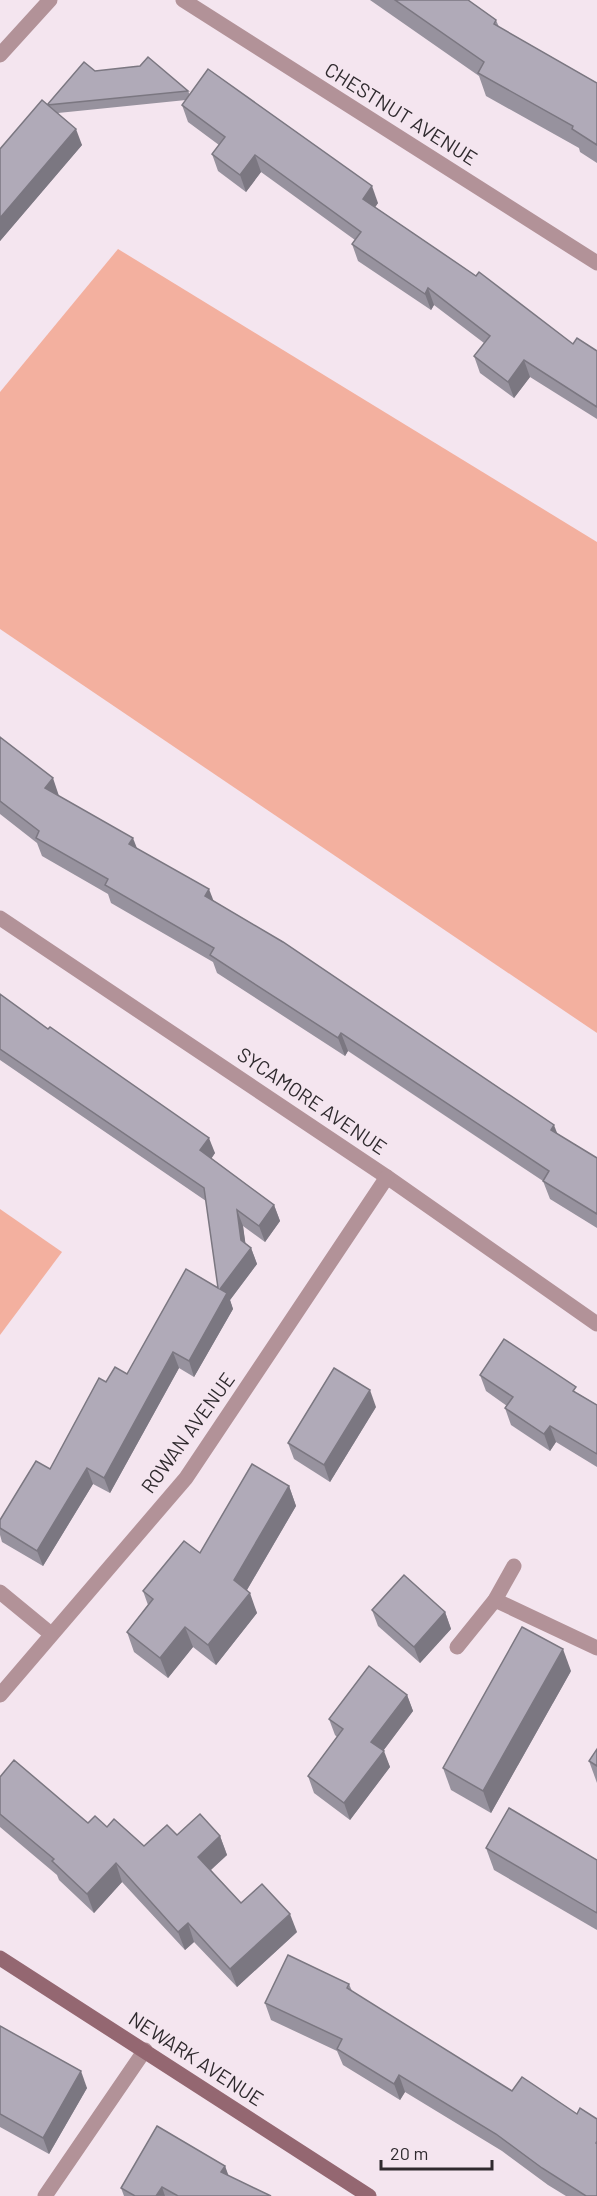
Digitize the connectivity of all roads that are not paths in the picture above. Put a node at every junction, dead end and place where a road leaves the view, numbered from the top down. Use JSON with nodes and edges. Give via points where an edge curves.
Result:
{"nodes":[{"id":1,"x":50,"y":0,"type":"edge"},
{"id":2,"x":183,"y":0,"type":"edge"},
{"id":3,"x":0,"y":55,"type":"edge"},
{"id":4,"x":597,"y":263,"type":"edge"},
{"id":5,"x":0,"y":918,"type":"edge"},
{"id":6,"x":387,"y":1177,"type":"junction"},
{"id":7,"x":597,"y":1324,"type":"edge"},
{"id":8,"x":514,"y":1566,"type":"dead end"},
{"id":9,"x":0,"y":1592,"type":"edge"},
{"id":10,"x":495,"y":1600,"type":"junction"},
{"id":11,"x":51,"y":1634,"type":"junction"},
{"id":12,"x":457,"y":1647,"type":"dead end"},
{"id":13,"x":597,"y":1648,"type":"edge"},
{"id":14,"x":0,"y":1695,"type":"edge"},
{"id":15,"x":0,"y":1958,"type":"edge"},
{"id":16,"x":145,"y":2050,"type":"junction"},
{"id":17,"x":45,"y":2196,"type":"edge"},
{"id":18,"x":369,"y":2196,"type":"edge"}],
"edges":[{"from":1,"to":3,"type":"street"},
{"from":2,"to":4,"type":"street","name":"CHESTNUT AVENUE"},
{"from":5,"to":6,"type":"street","name":"SYCAMORE AVENUE"},
{"from":6,"to":7,"type":"street","name":"SYCAMORE AVENUE"},
{"from":6,"to":11,"type":"street","name":"ROWAN AVENUE","via":[[186,1478]]},
{"from":8,"to":10,"type":"street"},
{"from":9,"to":11,"type":"street"},
{"from":10,"to":12,"type":"street"},
{"from":10,"to":13,"type":"street"},
{"from":11,"to":14,"type":"street","name":"ROWAN AVENUE"},
{"from":15,"to":16,"type":"street","name":"NEWARK AVENUE"},
{"from":16,"to":17,"type":"street"},
{"from":16,"to":18,"type":"street","name":"NEWARK AVENUE"}]}
